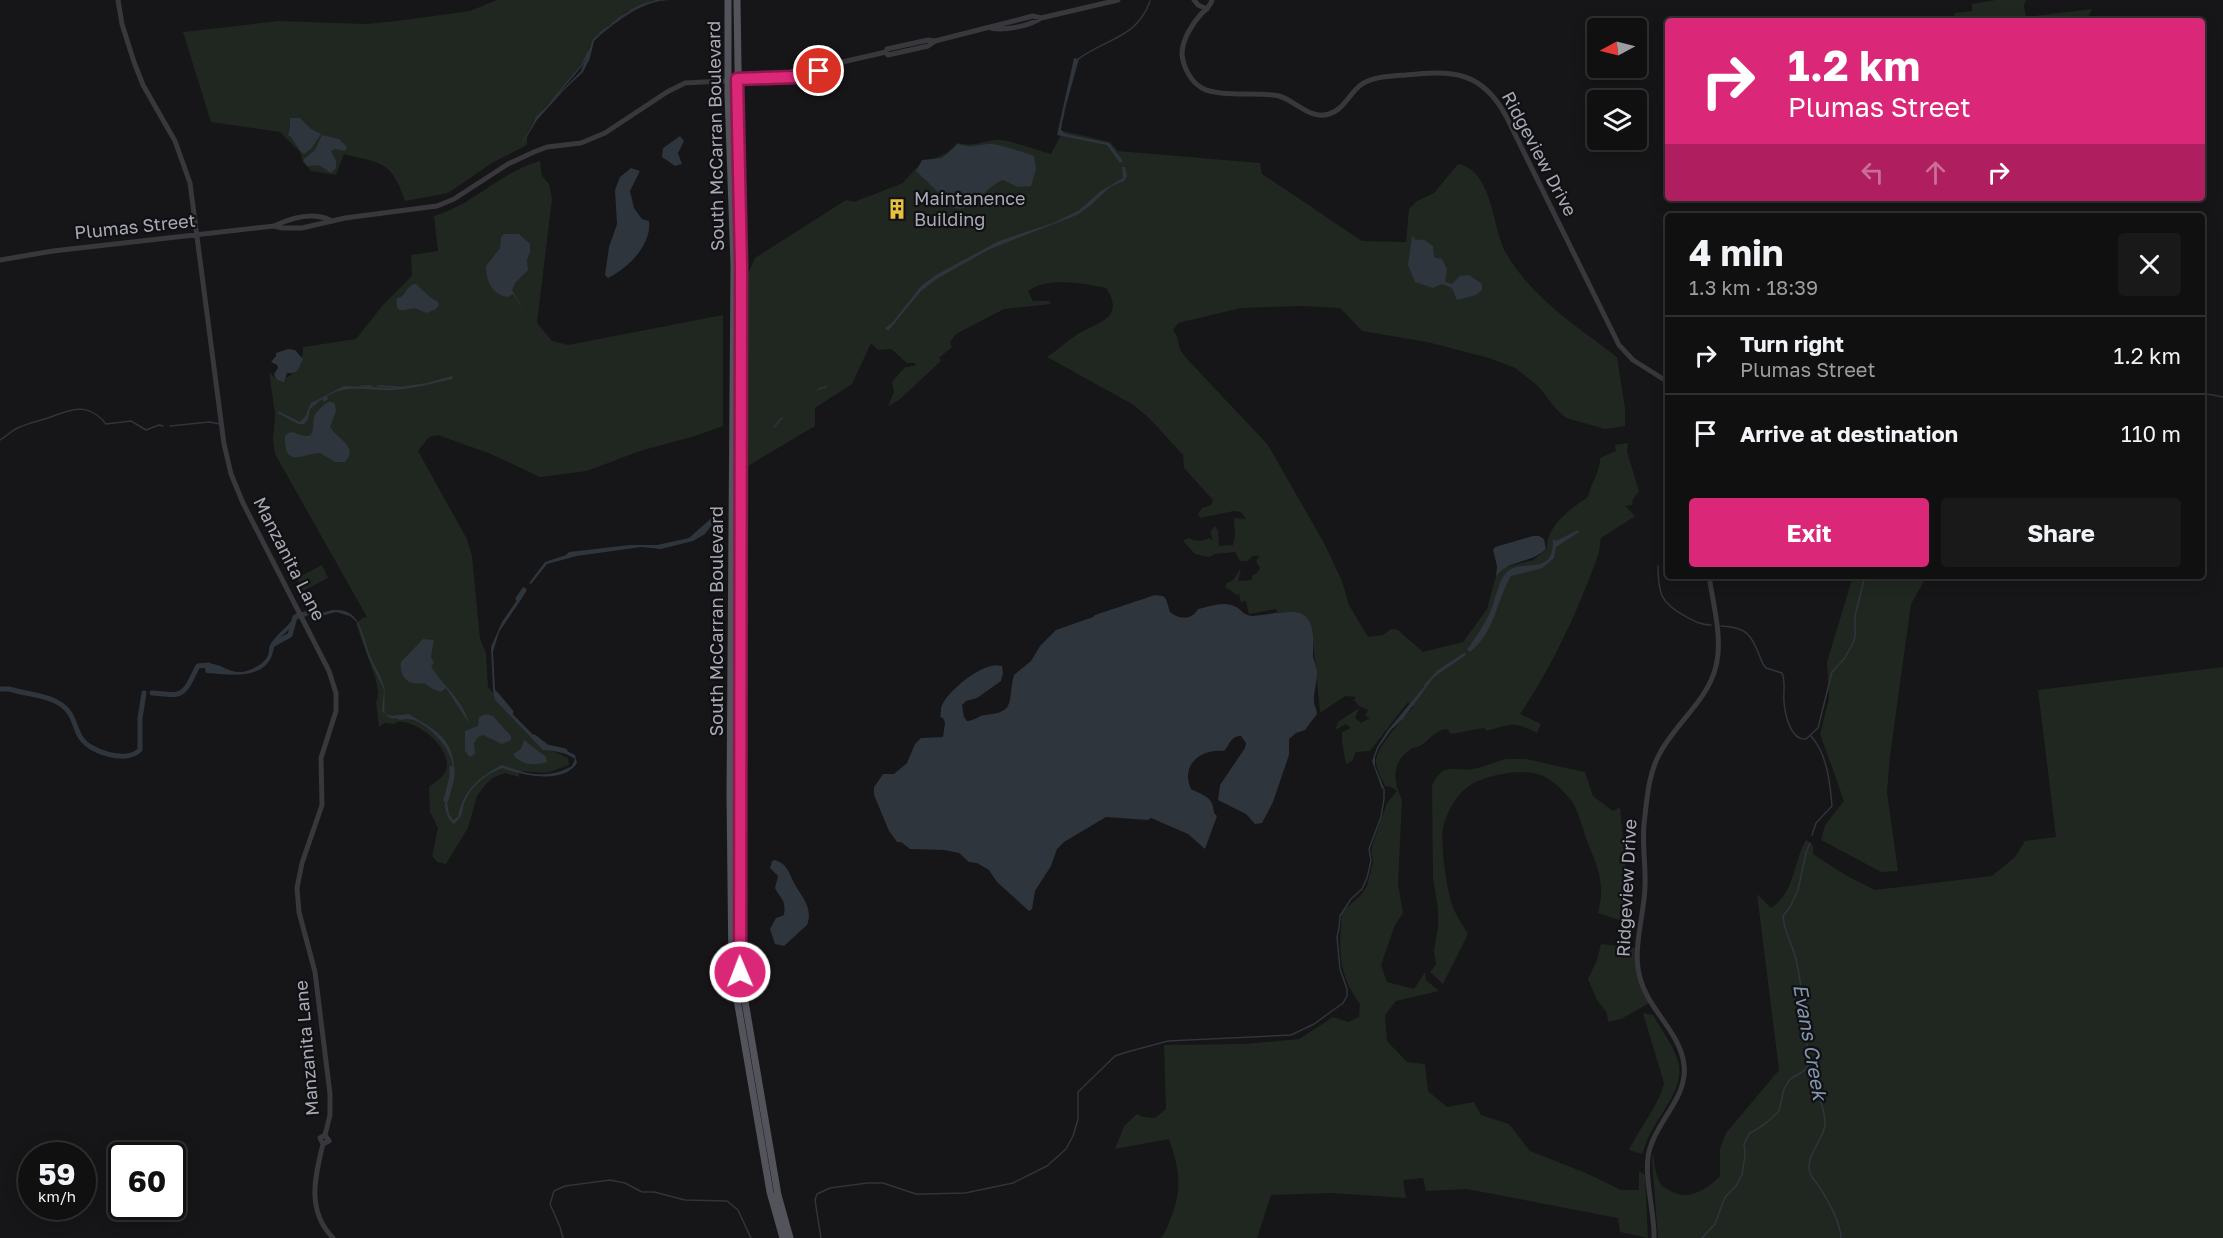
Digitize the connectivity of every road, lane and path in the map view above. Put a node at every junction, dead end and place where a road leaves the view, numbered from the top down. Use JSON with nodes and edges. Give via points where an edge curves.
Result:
{"nodes":[{"id":1,"x":118,"y":0,"type":"edge"},
{"id":2,"x":728,"y":0,"type":"edge"},
{"id":3,"x":737,"y":0,"type":"edge"},
{"id":4,"x":1119,"y":0,"type":"edge"},
{"id":5,"x":1194,"y":0,"type":"edge"},
{"id":6,"x":1212,"y":0,"type":"edge"},
{"id":7,"x":1207,"y":9,"type":"junction"},
{"id":8,"x":728,"y":79,"type":"junction"},
{"id":9,"x":737,"y":79,"type":"junction"},
{"id":10,"x":330,"y":220,"type":"junction"},
{"id":11,"x":274,"y":226,"type":"junction"},
{"id":12,"x":198,"y":235,"type":"junction"},
{"id":13,"x":0,"y":260,"type":"edge"},
{"id":14,"x":1665,"y":380,"type":"edge"},
{"id":15,"x":1709,"y":579,"type":"edge"},
{"id":16,"x":333,"y":1238,"type":"edge"},
{"id":17,"x":783,"y":1238,"type":"edge"},
{"id":18,"x":790,"y":1238,"type":"edge"},
{"id":19,"x":1654,"y":1238,"type":"edge"}],
"edges":[{"from":1,"to":12,"type":"street","name":"Manzanita Lane","via":[[134,62],[183,160]]},
{"from":2,"to":8,"type":"main road","name":"South McCarran Boulevard"},
{"from":3,"to":9,"type":"main road","name":"South McCarran Boulevard"},
{"from":4,"to":9,"type":"street","name":"Plumas Street","via":[[887,49],[794,77]]},
{"from":5,"to":7,"type":"street"},
{"from":6,"to":7,"type":"street","name":"Ridgeview Drive"},
{"from":7,"to":14,"type":"street","name":"Ridgeview Drive","via":[[1189,32],[1182,53],[1191,77],[1208,91],[1279,96],[1312,114],[1323,115],[1337,110],[1360,86],[1379,78],[1444,72],[1466,76],[1484,87],[1506,116],[1618,345],[1633,360]]},
{"from":8,"to":9,"type":"street","name":"Plumas Street"},
{"from":8,"to":10,"type":"street","name":"Plumas Street","via":[[676,86],[605,133],[581,143],[534,152],[446,203]]},
{"from":8,"to":17,"type":"main road","name":"South McCarran Boulevard","via":[[734,265],[732,970],[770,1192]]},
{"from":9,"to":18,"type":"main road","name":"South McCarran Boulevard","via":[[741,265],[740,972],[778,1196]]},
{"from":10,"to":11,"type":"street","name":"Plumas Street","via":[[302,228]]},
{"from":10,"to":11,"type":"street","name":"Plumas Street","via":[[303,217]]},
{"from":11,"to":12,"type":"street","name":"Plumas Street"},
{"from":12,"to":13,"type":"street","name":"Plumas Street"},
{"from":12,"to":16,"type":"street","name":"Manzanita Lane","via":[[229,466],[238,493],[331,676],[337,699],[334,722],[321,758],[322,805],[297,888],[299,912],[315,972],[331,1108],[325,1135],[329,1141],[323,1144],[314,1197],[321,1221]]},
{"from":15,"to":19,"type":"street","name":"Ridgeview Drive","via":[[1718,641],[1716,666],[1705,692],[1656,760],[1643,831],[1645,887],[1637,957],[1639,976],[1678,1046],[1685,1071],[1681,1089],[1648,1153]]}]}
